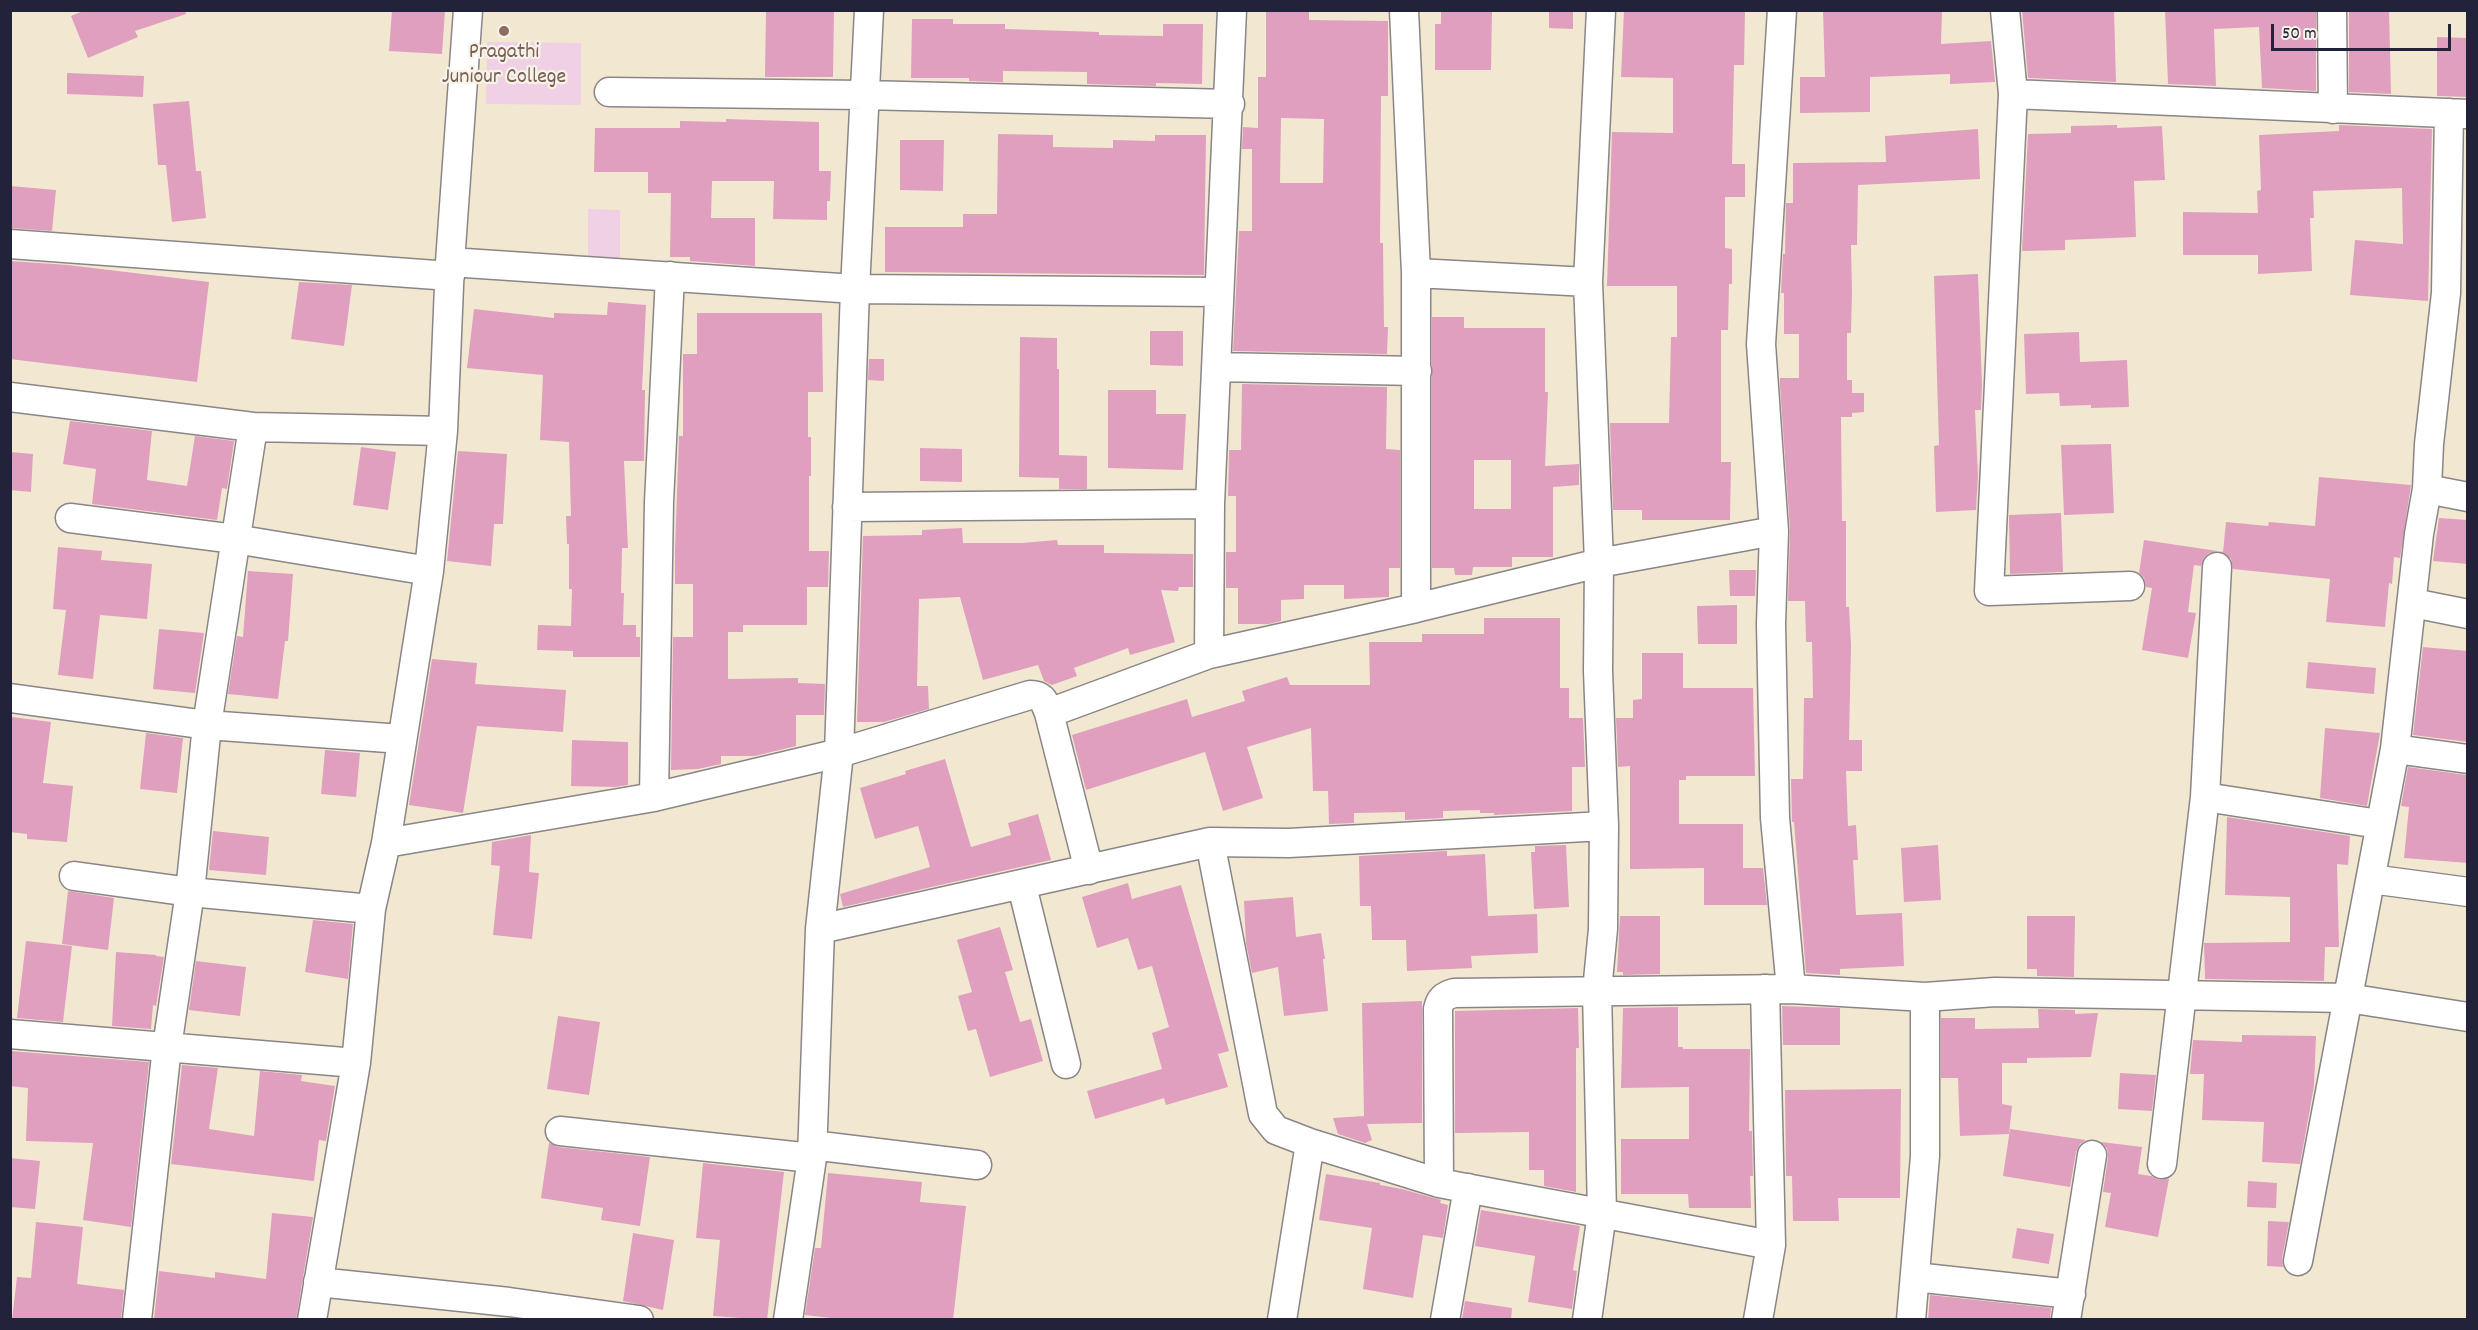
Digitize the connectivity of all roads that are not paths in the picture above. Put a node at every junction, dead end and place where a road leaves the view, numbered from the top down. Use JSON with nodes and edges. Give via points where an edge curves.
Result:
{"nodes":[{"id":1,"x":468,"y":10,"type":"edge"},
{"id":2,"x":868,"y":10,"type":"edge"},
{"id":3,"x":1232,"y":10,"type":"edge"},
{"id":4,"x":1404,"y":10,"type":"edge"},
{"id":5,"x":1601,"y":10,"type":"edge"},
{"id":6,"x":1782,"y":10,"type":"edge"},
{"id":7,"x":2005,"y":10,"type":"edge"},
{"id":8,"x":2332,"y":10,"type":"edge"},
{"id":9,"x":609,"y":92,"type":"dead end"},
{"id":10,"x":2013,"y":94,"type":"junction"},
{"id":11,"x":863,"y":95,"type":"junction"},
{"id":12,"x":1230,"y":104,"type":"junction"},
{"id":13,"x":2333,"y":109,"type":"junction"},
{"id":14,"x":2458,"y":114,"type":"edge"},
{"id":15,"x":10,"y":244,"type":"edge"},
{"id":16,"x":450,"y":269,"type":"junction"},
{"id":17,"x":1416,"y":273,"type":"junction"},
{"id":18,"x":670,"y":276,"type":"junction"},
{"id":19,"x":1588,"y":282,"type":"junction"},
{"id":20,"x":855,"y":289,"type":"junction"},
{"id":21,"x":1218,"y":292,"type":"junction"},
{"id":22,"x":1217,"y":367,"type":"junction"},
{"id":23,"x":1417,"y":371,"type":"junction"},
{"id":24,"x":10,"y":398,"type":"edge"},
{"id":25,"x":253,"y":427,"type":"junction"},
{"id":26,"x":443,"y":431,"type":"junction"},
{"id":27,"x":2427,"y":489,"type":"junction"},
{"id":28,"x":2468,"y":497,"type":"edge"},
{"id":29,"x":1210,"y":504,"type":"junction"},
{"id":30,"x":847,"y":507,"type":"junction"},
{"id":31,"x":70,"y":518,"type":"dead end"},
{"id":32,"x":1774,"y":531,"type":"junction"},
{"id":33,"x":235,"y":539,"type":"junction"},
{"id":34,"x":1599,"y":563,"type":"junction"},
{"id":35,"x":2217,"y":567,"type":"dead end"},
{"id":36,"x":429,"y":571,"type":"junction"},
{"id":37,"x":2130,"y":586,"type":"dead end"},
{"id":38,"x":2413,"y":603,"type":"junction"},
{"id":39,"x":1416,"y":609,"type":"junction"},
{"id":40,"x":2468,"y":615,"type":"edge"},
{"id":41,"x":1209,"y":654,"type":"junction"},
{"id":42,"x":10,"y":698,"type":"edge"},
{"id":43,"x":1049,"y":713,"type":"junction"},
{"id":44,"x":207,"y":725,"type":"junction"},
{"id":45,"x":402,"y":739,"type":"junction"},
{"id":46,"x":2395,"y":749,"type":"junction"},
{"id":47,"x":839,"y":753,"type":"junction"},
{"id":48,"x":2468,"y":759,"type":"edge"},
{"id":49,"x":654,"y":797,"type":"junction"},
{"id":50,"x":2205,"y":797,"type":"junction"},
{"id":51,"x":2379,"y":824,"type":"junction"},
{"id":52,"x":1604,"y":826,"type":"junction"},
{"id":53,"x":386,"y":843,"type":"junction"},
{"id":54,"x":1210,"y":843,"type":"junction"},
{"id":55,"x":1089,"y":870,"type":"junction"},
{"id":56,"x":74,"y":876,"type":"dead end"},
{"id":57,"x":2371,"y":879,"type":"junction"},
{"id":58,"x":1022,"y":886,"type":"junction"},
{"id":59,"x":190,"y":892,"type":"junction"},
{"id":60,"x":2468,"y":892,"type":"edge"},
{"id":61,"x":371,"y":909,"type":"junction"},
{"id":62,"x":820,"y":929,"type":"junction"},
{"id":63,"x":1778,"y":989,"type":"junction"},
{"id":64,"x":1597,"y":991,"type":"junction"},
{"id":65,"x":2181,"y":995,"type":"junction"},
{"id":66,"x":1924,"y":997,"type":"junction"},
{"id":67,"x":2348,"y":998,"type":"junction"},
{"id":68,"x":2468,"y":1017,"type":"edge"},
{"id":69,"x":10,"y":1034,"type":"edge"},
{"id":70,"x":167,"y":1047,"type":"junction"},
{"id":71,"x":356,"y":1064,"type":"junction"},
{"id":72,"x":1066,"y":1064,"type":"dead end"},
{"id":73,"x":560,"y":1131,"type":"dead end"},
{"id":74,"x":1310,"y":1143,"type":"junction"},
{"id":75,"x":812,"y":1152,"type":"junction"},
{"id":76,"x":2092,"y":1155,"type":"dead end"},
{"id":77,"x":2162,"y":1164,"type":"dead end"},
{"id":78,"x":977,"y":1165,"type":"dead end"},
{"id":79,"x":1439,"y":1183,"type":"junction"},
{"id":80,"x":1468,"y":1188,"type":"junction"},
{"id":81,"x":1602,"y":1213,"type":"junction"},
{"id":82,"x":1771,"y":1245,"type":"junction"},
{"id":83,"x":2298,"y":1261,"type":"dead end"},
{"id":84,"x":1915,"y":1277,"type":"junction"},
{"id":85,"x":318,"y":1282,"type":"junction"},
{"id":86,"x":2068,"y":1307,"type":"edge"},
{"id":87,"x":137,"y":1320,"type":"edge"},
{"id":88,"x":312,"y":1320,"type":"edge"},
{"id":89,"x":639,"y":1320,"type":"edge"},
{"id":90,"x":788,"y":1320,"type":"edge"},
{"id":91,"x":1282,"y":1320,"type":"edge"},
{"id":92,"x":1445,"y":1320,"type":"edge"},
{"id":93,"x":1587,"y":1320,"type":"edge"},
{"id":94,"x":1758,"y":1320,"type":"edge"},
{"id":95,"x":1911,"y":1320,"type":"edge"}],
"edges":[{"from":1,"to":16,"type":"street"},
{"from":2,"to":11,"type":"street"},
{"from":3,"to":12,"type":"street"},
{"from":4,"to":17,"type":"street"},
{"from":5,"to":19,"type":"street"},
{"from":6,"to":32,"type":"street","via":[[1761,344]]},
{"from":7,"to":10,"type":"street"},
{"from":8,"to":13,"type":"street"},
{"from":9,"to":11,"type":"street"},
{"from":10,"to":13,"type":"street"},
{"from":10,"to":37,"type":"street","via":[[1989,591]]},
{"from":11,"to":12,"type":"street"},
{"from":11,"to":20,"type":"street"},
{"from":12,"to":21,"type":"street"},
{"from":13,"to":14,"type":"street"},
{"from":14,"to":27,"type":"street"},
{"from":15,"to":16,"type":"street"},
{"from":16,"to":18,"type":"street"},
{"from":16,"to":26,"type":"street"},
{"from":17,"to":19,"type":"street"},
{"from":17,"to":23,"type":"street"},
{"from":18,"to":20,"type":"street"},
{"from":18,"to":49,"type":"street","via":[[659,502]]},
{"from":19,"to":34,"type":"street"},
{"from":20,"to":21,"type":"street"},
{"from":20,"to":30,"type":"street"},
{"from":21,"to":22,"type":"street"},
{"from":22,"to":23,"type":"street"},
{"from":22,"to":29,"type":"street"},
{"from":23,"to":39,"type":"street"},
{"from":24,"to":25,"type":"street"},
{"from":25,"to":26,"type":"street"},
{"from":25,"to":33,"type":"street"},
{"from":26,"to":36,"type":"street"},
{"from":27,"to":28,"type":"street"},
{"from":27,"to":38,"type":"street"},
{"from":29,"to":30,"type":"street"},
{"from":29,"to":41,"type":"street"},
{"from":30,"to":47,"type":"street"},
{"from":31,"to":33,"type":"street"},
{"from":32,"to":34,"type":"street"},
{"from":32,"to":63,"type":"street","via":[[1771,624]]},
{"from":33,"to":36,"type":"street"},
{"from":33,"to":44,"type":"street"},
{"from":34,"to":39,"type":"street"},
{"from":34,"to":52,"type":"street","via":[[1598,671]]},
{"from":35,"to":50,"type":"street"},
{"from":36,"to":45,"type":"street"},
{"from":38,"to":40,"type":"street"},
{"from":38,"to":46,"type":"street"},
{"from":39,"to":41,"type":"street"},
{"from":41,"to":43,"type":"street"},
{"from":42,"to":44,"type":"street"},
{"from":43,"to":47,"type":"street","via":[[1043,698],[1030,694]]},
{"from":43,"to":55,"type":"street"},
{"from":44,"to":45,"type":"street"},
{"from":44,"to":59,"type":"street"},
{"from":45,"to":53,"type":"street"},
{"from":46,"to":48,"type":"street"},
{"from":46,"to":51,"type":"street"},
{"from":47,"to":49,"type":"street"},
{"from":47,"to":62,"type":"street"},
{"from":49,"to":53,"type":"street"},
{"from":50,"to":51,"type":"street"},
{"from":50,"to":65,"type":"street"},
{"from":51,"to":57,"type":"street"},
{"from":52,"to":54,"type":"street"},
{"from":52,"to":64,"type":"street","via":[[1603,929]]},
{"from":53,"to":61,"type":"street"},
{"from":54,"to":55,"type":"street"},
{"from":54,"to":74,"type":"street","via":[[1263,1114],[1276,1130]]},
{"from":55,"to":58,"type":"street"},
{"from":56,"to":59,"type":"street"},
{"from":57,"to":60,"type":"street"},
{"from":57,"to":67,"type":"street"},
{"from":58,"to":62,"type":"street"},
{"from":58,"to":72,"type":"street"},
{"from":59,"to":61,"type":"street"},
{"from":59,"to":70,"type":"street"},
{"from":61,"to":71,"type":"street"},
{"from":62,"to":75,"type":"street"},
{"from":63,"to":64,"type":"street"},
{"from":63,"to":66,"type":"street"},
{"from":63,"to":82,"type":"street"},
{"from":64,"to":79,"type":"street","via":[[1454,993],[1439,1001]]},
{"from":64,"to":81,"type":"street"},
{"from":65,"to":66,"type":"street","via":[[1995,992]]},
{"from":65,"to":67,"type":"street"},
{"from":65,"to":77,"type":"street"},
{"from":66,"to":84,"type":"street","via":[[1925,1156]]},
{"from":67,"to":68,"type":"street"},
{"from":67,"to":83,"type":"street"},
{"from":69,"to":70,"type":"street"},
{"from":70,"to":71,"type":"street"},
{"from":70,"to":87,"type":"street"},
{"from":71,"to":85,"type":"street"},
{"from":73,"to":75,"type":"street"},
{"from":74,"to":79,"type":"street"},
{"from":74,"to":91,"type":"street"},
{"from":75,"to":78,"type":"street"},
{"from":75,"to":90,"type":"street"},
{"from":76,"to":86,"type":"street"},
{"from":79,"to":80,"type":"street"},
{"from":80,"to":81,"type":"street"},
{"from":80,"to":92,"type":"street"},
{"from":81,"to":82,"type":"street"},
{"from":81,"to":93,"type":"street"},
{"from":82,"to":94,"type":"street"},
{"from":84,"to":86,"type":"street"},
{"from":84,"to":95,"type":"street"},
{"from":85,"to":88,"type":"street"},
{"from":85,"to":89,"type":"street"}]}
